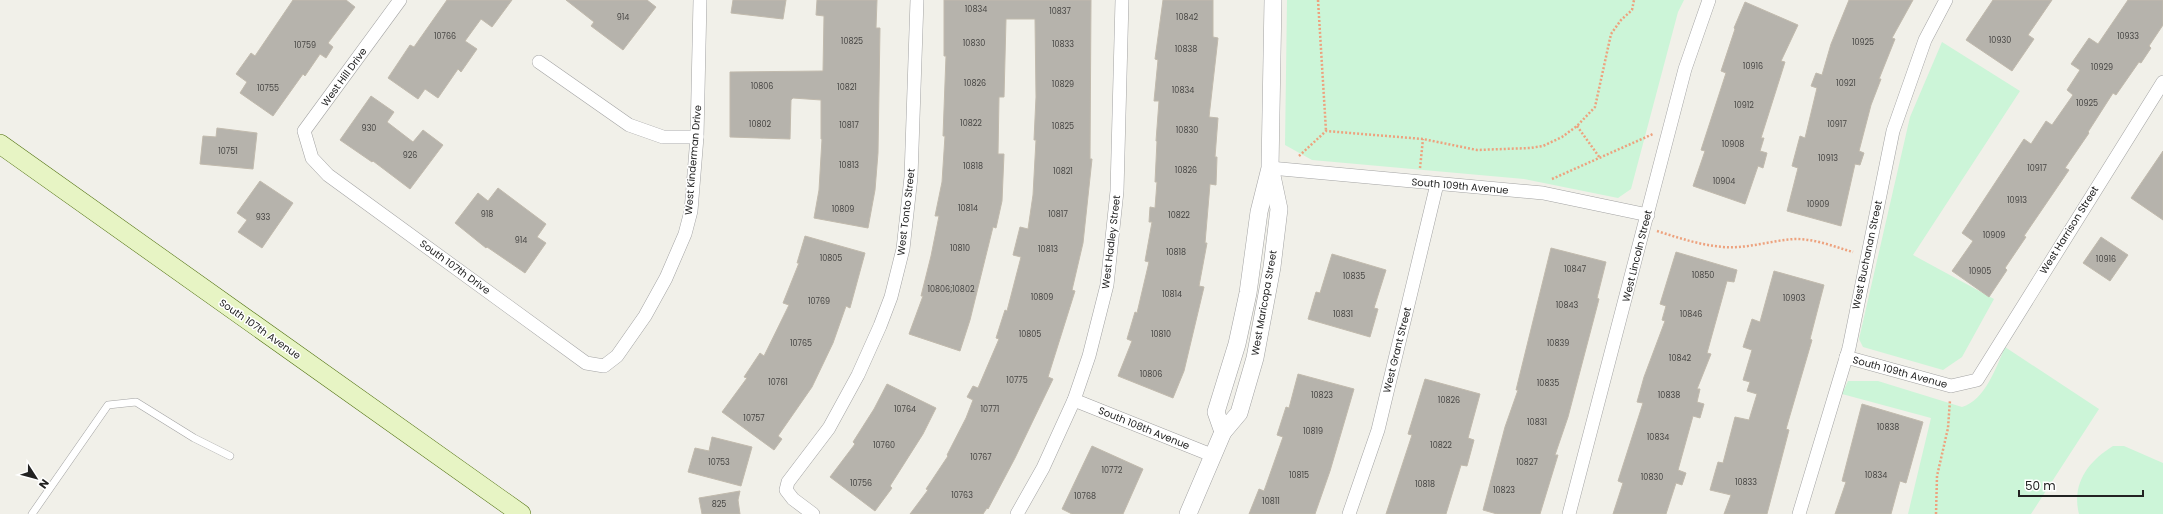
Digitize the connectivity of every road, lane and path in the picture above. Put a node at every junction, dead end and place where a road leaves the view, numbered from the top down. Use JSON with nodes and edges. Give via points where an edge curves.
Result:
{"nodes":[{"id":1,"x":400,"y":0,"type":"edge"},
{"id":2,"x":700,"y":0,"type":"edge"},
{"id":3,"x":917,"y":0,"type":"edge"},
{"id":4,"x":1122,"y":0,"type":"edge"},
{"id":5,"x":1273,"y":0,"type":"edge"},
{"id":6,"x":1318,"y":0,"type":"edge"},
{"id":7,"x":1634,"y":0,"type":"edge"},
{"id":8,"x":1710,"y":0,"type":"edge"},
{"id":9,"x":1946,"y":0,"type":"edge"},
{"id":10,"x":539,"y":62,"type":"dead end"},
{"id":11,"x":2163,"y":82,"type":"edge"},
{"id":12,"x":1577,"y":126,"type":"junction"},
{"id":13,"x":1670,"y":127,"type":"junction"},
{"id":14,"x":1326,"y":130,"type":"junction"},
{"id":15,"x":697,"y":137,"type":"junction"},
{"id":16,"x":1423,"y":139,"type":"junction"},
{"id":17,"x":0,"y":144,"type":"edge"},
{"id":18,"x":312,"y":158,"type":"joint"},
{"id":19,"x":1600,"y":158,"type":"junction"},
{"id":20,"x":1277,"y":169,"type":"junction"},
{"id":21,"x":1418,"y":182,"type":"junction"},
{"id":22,"x":1437,"y":184,"type":"junction"},
{"id":23,"x":1524,"y":192,"type":"junction"},
{"id":24,"x":1646,"y":221,"type":"junction"},
{"id":25,"x":1867,"y":256,"type":"junction"},
{"id":26,"x":1846,"y":357,"type":"junction"},
{"id":27,"x":604,"y":366,"type":"joint"},
{"id":28,"x":1977,"y":380,"type":"joint"},
{"id":29,"x":1951,"y":386,"type":"junction"},
{"id":30,"x":1074,"y":400,"type":"junction"},
{"id":31,"x":230,"y":456,"type":"dead end"},
{"id":32,"x":1214,"y":456,"type":"junction"},
{"id":33,"x":32,"y":514,"type":"edge"},
{"id":34,"x":521,"y":514,"type":"edge"},
{"id":35,"x":813,"y":514,"type":"edge"},
{"id":36,"x":1017,"y":514,"type":"edge"},
{"id":37,"x":1188,"y":514,"type":"edge"},
{"id":38,"x":1349,"y":514,"type":"edge"},
{"id":39,"x":1569,"y":514,"type":"edge"},
{"id":40,"x":1799,"y":514,"type":"edge"},
{"id":41,"x":1936,"y":514,"type":"edge"}],
"edges":[{"from":1,"to":18,"type":"street","name":"West Hill Drive","via":[[304,131]]},
{"from":2,"to":15,"type":"street","name":"West Kinderman Drive"},
{"from":3,"to":35,"type":"street","name":"West Tonto Street","via":[[911,177],[903,249],[891,296],[858,375],[828,428],[788,482],[786,490],[792,499]]},
{"from":4,"to":30,"type":"street","name":"West Hadley Street","via":[[1117,191],[1107,285]]},
{"from":5,"to":20,"type":"street","name":"West Maricopa Street"},
{"from":6,"to":14,"type":"path"},
{"from":7,"to":12,"type":"path","via":[[1632,10],[1611,34],[1594,107]]},
{"from":8,"to":13,"type":"street","name":"West Lincoln Street","via":[[1685,69]]},
{"from":9,"to":25,"type":"street","name":"West Buchanan Street","via":[[1924,40],[1893,131]]},
{"from":10,"to":15,"type":"street","via":[[629,126],[664,137]]},
{"from":11,"to":28,"type":"street","name":"West Harrison Street"},
{"from":12,"to":16,"type":"path","via":[[1543,146],[1530,148],[1477,150]]},
{"from":12,"to":19,"type":"path"},
{"from":13,"to":19,"type":"path"},
{"from":13,"to":24,"type":"street","name":"West Lincoln Street"},
{"from":14,"to":16,"type":"path"},
{"from":14,"to":20,"type":"path"},
{"from":15,"to":27,"type":"street","name":"West Kinderman Drive","via":[[691,211],[680,246],[645,316],[617,356]]},
{"from":16,"to":21,"type":"path"},
{"from":17,"to":34,"type":"main road","name":"South 107th Avenue"},
{"from":18,"to":27,"type":"street","name":"South 107th Drive","via":[[328,175],[586,363]]},
{"from":19,"to":23,"type":"path"},
{"from":20,"to":21,"type":"street","name":"South 109th Avenue"},
{"from":20,"to":32,"type":"street","name":"West Maricopa Street","via":[[1258,212],[1248,293],[1237,344],[1216,412],[1223,432]]},
{"from":21,"to":22,"type":"street","name":"South 109th Avenue"},
{"from":22,"to":23,"type":"street","name":"South 109th Avenue"},
{"from":22,"to":38,"type":"street","name":"West Grant Street","via":[[1378,430]]},
{"from":23,"to":24,"type":"street","name":"South 109th Avenue","via":[[1543,193]]},
{"from":24,"to":25,"type":"path","via":[[1698,244],[1745,247],[1801,239]]},
{"from":24,"to":39,"type":"street","name":"West Lincoln Street"},
{"from":25,"to":26,"type":"street","name":"West Buchanan Street"},
{"from":26,"to":29,"type":"street","name":"South 109th Avenue"},
{"from":26,"to":40,"type":"street","name":"West Buchanan Street"},
{"from":28,"to":29,"type":"street","name":"South 109th Avenue"},
{"from":29,"to":41,"type":"path","via":[[1948,428],[1937,476]]},
{"from":30,"to":32,"type":"street","name":"South 108th Avenue"},
{"from":30,"to":36,"type":"street","name":"West Hadley Street","via":[[1043,468]]},
{"from":31,"to":33,"type":"lane","via":[[194,438],[136,402],[108,405]]},
{"from":32,"to":37,"type":"street","name":"West Maricopa Street"}]}
